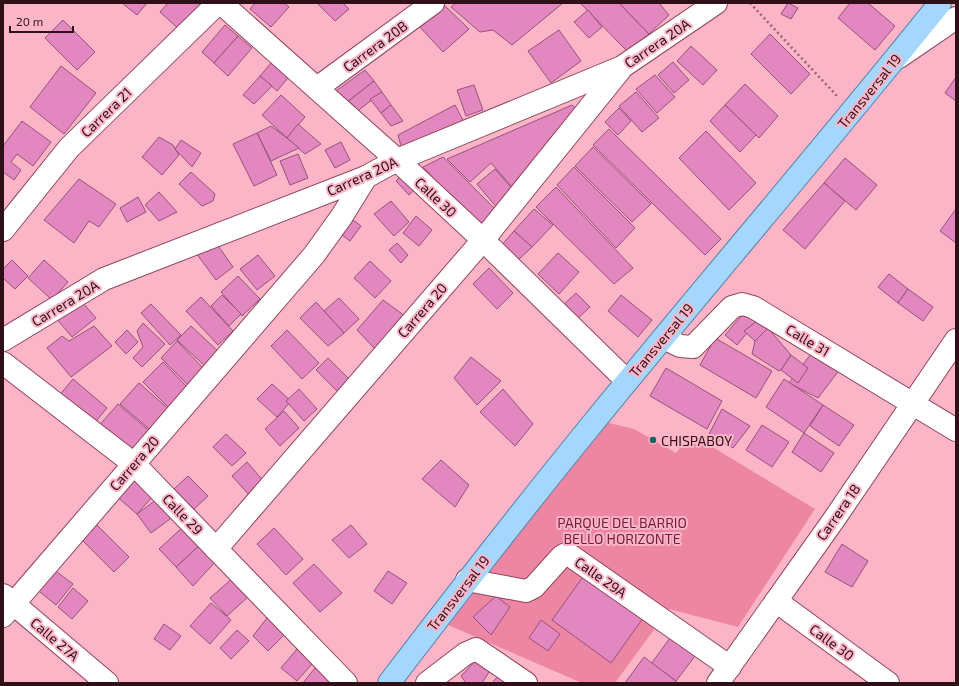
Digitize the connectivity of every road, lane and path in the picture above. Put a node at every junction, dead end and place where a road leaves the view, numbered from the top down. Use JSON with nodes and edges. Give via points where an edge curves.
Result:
{"nodes":[{"id":1,"x":218,"y":3,"type":"edge"},
{"id":2,"x":221,"y":3,"type":"edge"},
{"id":3,"x":433,"y":3,"type":"edge"},
{"id":4,"x":716,"y":3,"type":"edge"},
{"id":5,"x":750,"y":3,"type":"edge"},
{"id":6,"x":940,"y":3,"type":"edge"},
{"id":7,"x":956,"y":18,"type":"edge"},
{"id":8,"x":893,"y":61,"type":"junction"},
{"id":9,"x":622,"y":67,"type":"junction"},
{"id":10,"x":317,"y":88,"type":"junction"},
{"id":11,"x":852,"y":112,"type":"junction"},
{"id":12,"x":397,"y":160,"type":"junction"},
{"id":13,"x":366,"y":177,"type":"junction"},
{"id":14,"x":3,"y":230,"type":"edge"},
{"id":15,"x":483,"y":240,"type":"junction"},
{"id":16,"x":664,"y":338,"type":"junction"},
{"id":17,"x":3,"y":340,"type":"edge"},
{"id":18,"x":956,"y":340,"type":"edge"},
{"id":19,"x":3,"y":364,"type":"edge"},
{"id":20,"x":627,"y":381,"type":"junction"},
{"id":21,"x":913,"y":404,"type":"junction"},
{"id":22,"x":956,"y":430,"type":"edge"},
{"id":23,"x":134,"y":464,"type":"junction"},
{"id":24,"x":216,"y":548,"type":"junction"},
{"id":25,"x":467,"y":580,"type":"junction"},
{"id":26,"x":776,"y":601,"type":"junction"},
{"id":27,"x":6,"y":605,"type":"edge"},
{"id":28,"x":724,"y":675,"type":"edge"},
{"id":29,"x":107,"y":683,"type":"edge"},
{"id":30,"x":346,"y":683,"type":"edge"},
{"id":31,"x":389,"y":683,"type":"edge"},
{"id":32,"x":428,"y":683,"type":"edge"},
{"id":33,"x":526,"y":683,"type":"edge"},
{"id":34,"x":888,"y":683,"type":"edge"}],
"edges":[{"from":1,"to":14,"type":"street","name":"Carrera 21","via":[[69,148]]},
{"from":2,"to":10,"type":"street","name":"Calle 30"},
{"from":3,"to":10,"type":"street","name":"Carrera 20B"},
{"from":4,"to":9,"type":"street","name":"Carrera 20A"},
{"from":5,"to":11,"type":"path"},
{"from":6,"to":8,"type":"main road","name":"Transversal 19"},
{"from":7,"to":8,"type":"street"},
{"from":8,"to":11,"type":"main road","name":"Transversal 19"},
{"from":9,"to":12,"type":"street","name":"Carrera 20A"},
{"from":9,"to":15,"type":"street","name":"Carrera 20"},
{"from":10,"to":12,"type":"street","name":"Calle 30"},
{"from":11,"to":16,"type":"main road","name":"Transversal 19"},
{"from":12,"to":13,"type":"street","name":"Carrera 20A"},
{"from":12,"to":15,"type":"street","name":"Calle 30"},
{"from":13,"to":17,"type":"street","name":"Carrera 20A","via":[[104,279]]},
{"from":13,"to":23,"type":"street","name":"Carrera 20","via":[[314,255]]},
{"from":15,"to":20,"type":"street","name":"Calle 30"},
{"from":15,"to":24,"type":"street","name":"Carrera 20"},
{"from":16,"to":20,"type":"main road","name":"Transversal 19"},
{"from":16,"to":21,"type":"street","name":"Calle 31","via":[[680,346],[693,347],[732,307],[742,304],[753,307]]},
{"from":18,"to":21,"type":"street","name":"Carrera 18"},
{"from":19,"to":23,"type":"street","name":"Calle 29"},
{"from":20,"to":25,"type":"main road","name":"Transversal 19"},
{"from":21,"to":22,"type":"street","name":"Calle 31"},
{"from":21,"to":26,"type":"street","name":"Carrera 18"},
{"from":23,"to":24,"type":"street","name":"Calle 29"},
{"from":23,"to":27,"type":"street","name":"Carrera 20"},
{"from":24,"to":30,"type":"street","name":"Calle 29"},
{"from":25,"to":28,"type":"street","name":"Calle 29A","via":[[526,591],[534,587],[566,554]]},
{"from":25,"to":31,"type":"main road","name":"Transversal 19"},
{"from":26,"to":28,"type":"street","name":"Carrera 18"},
{"from":26,"to":34,"type":"street","name":"Calle 30"},
{"from":27,"to":29,"type":"street","name":"Calle 27A"},
{"from":32,"to":33,"type":"street","via":[[476,649]]}]}
